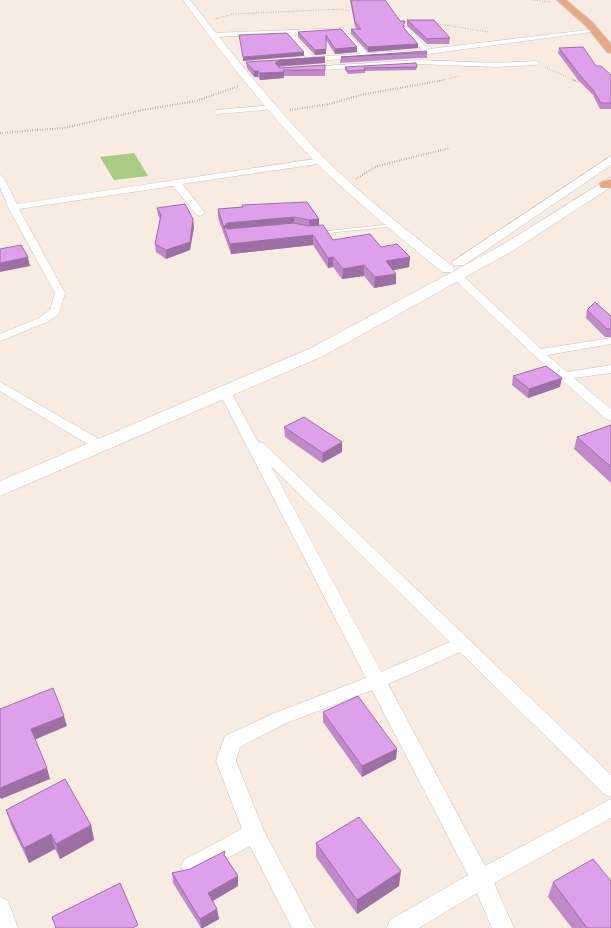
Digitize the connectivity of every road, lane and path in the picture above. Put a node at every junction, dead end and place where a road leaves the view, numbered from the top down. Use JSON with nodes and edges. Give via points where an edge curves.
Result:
{"nodes":[{"id":1,"x":186,"y":0,"type":"edge"},
{"id":2,"x":561,"y":0,"type":"edge"},
{"id":3,"x":573,"y":0,"type":"edge"},
{"id":4,"x":350,"y":11,"type":"edge"},
{"id":5,"x":204,"y":23,"type":"junction"},
{"id":6,"x":406,"y":29,"type":"joint"},
{"id":7,"x":595,"y":31,"type":"junction"},
{"id":8,"x":288,"y":32,"type":"junction"},
{"id":9,"x":492,"y":32,"type":"dead end"},
{"id":10,"x":611,"y":34,"type":"edge"},
{"id":11,"x":213,"y":36,"type":"junction"},
{"id":12,"x":611,"y":50,"type":"edge"},
{"id":13,"x":428,"y":52,"type":"junction"},
{"id":14,"x":365,"y":55,"type":"junction"},
{"id":15,"x":312,"y":59,"type":"junction"},
{"id":16,"x":294,"y":60,"type":"edge"},
{"id":17,"x":538,"y":64,"type":"joint"},
{"id":18,"x":299,"y":70,"type":"edge"},
{"id":19,"x":467,"y":74,"type":"dead end"},
{"id":20,"x":250,"y":82,"type":"junction"},
{"id":21,"x":588,"y":84,"type":"edge"},
{"id":22,"x":274,"y":110,"type":"junction"},
{"id":23,"x":217,"y":112,"type":"dead end"},
{"id":24,"x":0,"y":133,"type":"edge"},
{"id":25,"x":450,"y":148,"type":"dead end"},
{"id":26,"x":611,"y":160,"type":"edge"},
{"id":27,"x":321,"y":161,"type":"junction"},
{"id":28,"x":0,"y":178,"type":"edge"},
{"id":29,"x":175,"y":182,"type":"junction"},
{"id":30,"x":609,"y":183,"type":"edge"},
{"id":31,"x":350,"y":188,"type":"junction"},
{"id":32,"x":13,"y":206,"type":"junction"},
{"id":33,"x":200,"y":213,"type":"dead end"},
{"id":34,"x":393,"y":225,"type":"junction"},
{"id":35,"x":309,"y":233,"type":"edge"},
{"id":36,"x":452,"y":273,"type":"junction"},
{"id":37,"x":0,"y":338,"type":"edge"},
{"id":38,"x":611,"y":341,"type":"edge"},
{"id":39,"x":538,"y":353,"type":"junction"},
{"id":40,"x":611,"y":369,"type":"edge"},
{"id":41,"x":564,"y":376,"type":"junction"},
{"id":42,"x":0,"y":386,"type":"edge"},
{"id":43,"x":225,"y":392,"type":"junction"},
{"id":44,"x":611,"y":416,"type":"edge"},
{"id":45,"x":248,"y":436,"type":"junction"},
{"id":46,"x":99,"y":445,"type":"junction"},
{"id":47,"x":0,"y":489,"type":"edge"},
{"id":48,"x":462,"y":644,"type":"junction"},
{"id":49,"x":377,"y":681,"type":"junction"},
{"id":50,"x":611,"y":788,"type":"edge"},
{"id":51,"x":611,"y":808,"type":"edge"},
{"id":52,"x":254,"y":833,"type":"junction"},
{"id":53,"x":192,"y":867,"type":"edge"},
{"id":54,"x":481,"y":879,"type":"junction"},
{"id":55,"x":0,"y":908,"type":"edge"},
{"id":56,"x":7,"y":928,"type":"edge"},
{"id":57,"x":304,"y":928,"type":"edge"},
{"id":58,"x":398,"y":928,"type":"edge"},
{"id":59,"x":503,"y":928,"type":"edge"}],
"edges":[{"from":1,"to":5,"type":"street"},
{"from":2,"to":7,"type":"main road"},
{"from":3,"to":10,"type":"main road"},
{"from":4,"to":5,"type":"path","via":[[234,14]]},
{"from":5,"to":11,"type":"street"},
{"from":6,"to":9,"type":"path","via":[[406,25],[413,23],[439,23]]},
{"from":6,"to":13,"type":"street"},
{"from":7,"to":12,"type":"main road"},
{"from":7,"to":13,"type":"street"},
{"from":8,"to":11,"type":"street"},
{"from":8,"to":14,"type":"street","via":[[343,30]]},
{"from":8,"to":15,"type":"street"},
{"from":11,"to":20,"type":"street","via":[[243,68]]},
{"from":13,"to":14,"type":"street"},
{"from":14,"to":15,"type":"street"},
{"from":15,"to":16,"type":"street"},
{"from":17,"to":18,"type":"street","via":[[418,62]]},
{"from":17,"to":21,"type":"path"},
{"from":19,"to":22,"type":"path","via":[[360,94],[330,104]]},
{"from":20,"to":22,"type":"street"},
{"from":20,"to":24,"type":"path","via":[[196,102],[64,128]]},
{"from":22,"to":23,"type":"street"},
{"from":22,"to":27,"type":"street"},
{"from":25,"to":31,"type":"path","via":[[377,166],[358,177]]},
{"from":26,"to":36,"type":"main road"},
{"from":27,"to":29,"type":"street"},
{"from":27,"to":31,"type":"street"},
{"from":28,"to":32,"type":"street"},
{"from":29,"to":32,"type":"street"},
{"from":29,"to":33,"type":"street"},
{"from":30,"to":36,"type":"main road","via":[[509,247]]},
{"from":31,"to":34,"type":"street"},
{"from":32,"to":37,"type":"street","via":[[60,293],[55,312]]},
{"from":34,"to":35,"type":"lane"},
{"from":34,"to":36,"type":"street"},
{"from":36,"to":39,"type":"street"},
{"from":36,"to":43,"type":"main road","via":[[317,352]]},
{"from":38,"to":39,"type":"street"},
{"from":39,"to":41,"type":"street"},
{"from":40,"to":41,"type":"street"},
{"from":41,"to":44,"type":"street"},
{"from":42,"to":46,"type":"street"},
{"from":43,"to":45,"type":"street"},
{"from":43,"to":46,"type":"main road"},
{"from":45,"to":48,"type":"street"},
{"from":45,"to":49,"type":"street"},
{"from":46,"to":47,"type":"main road"},
{"from":48,"to":49,"type":"street"},
{"from":48,"to":50,"type":"street"},
{"from":49,"to":52,"type":"street","via":[[278,719],[232,742],[226,762]]},
{"from":49,"to":54,"type":"street"},
{"from":51,"to":54,"type":"street"},
{"from":52,"to":53,"type":"street"},
{"from":52,"to":57,"type":"street"},
{"from":54,"to":58,"type":"street"},
{"from":54,"to":59,"type":"street"},
{"from":55,"to":56,"type":"street"}]}
